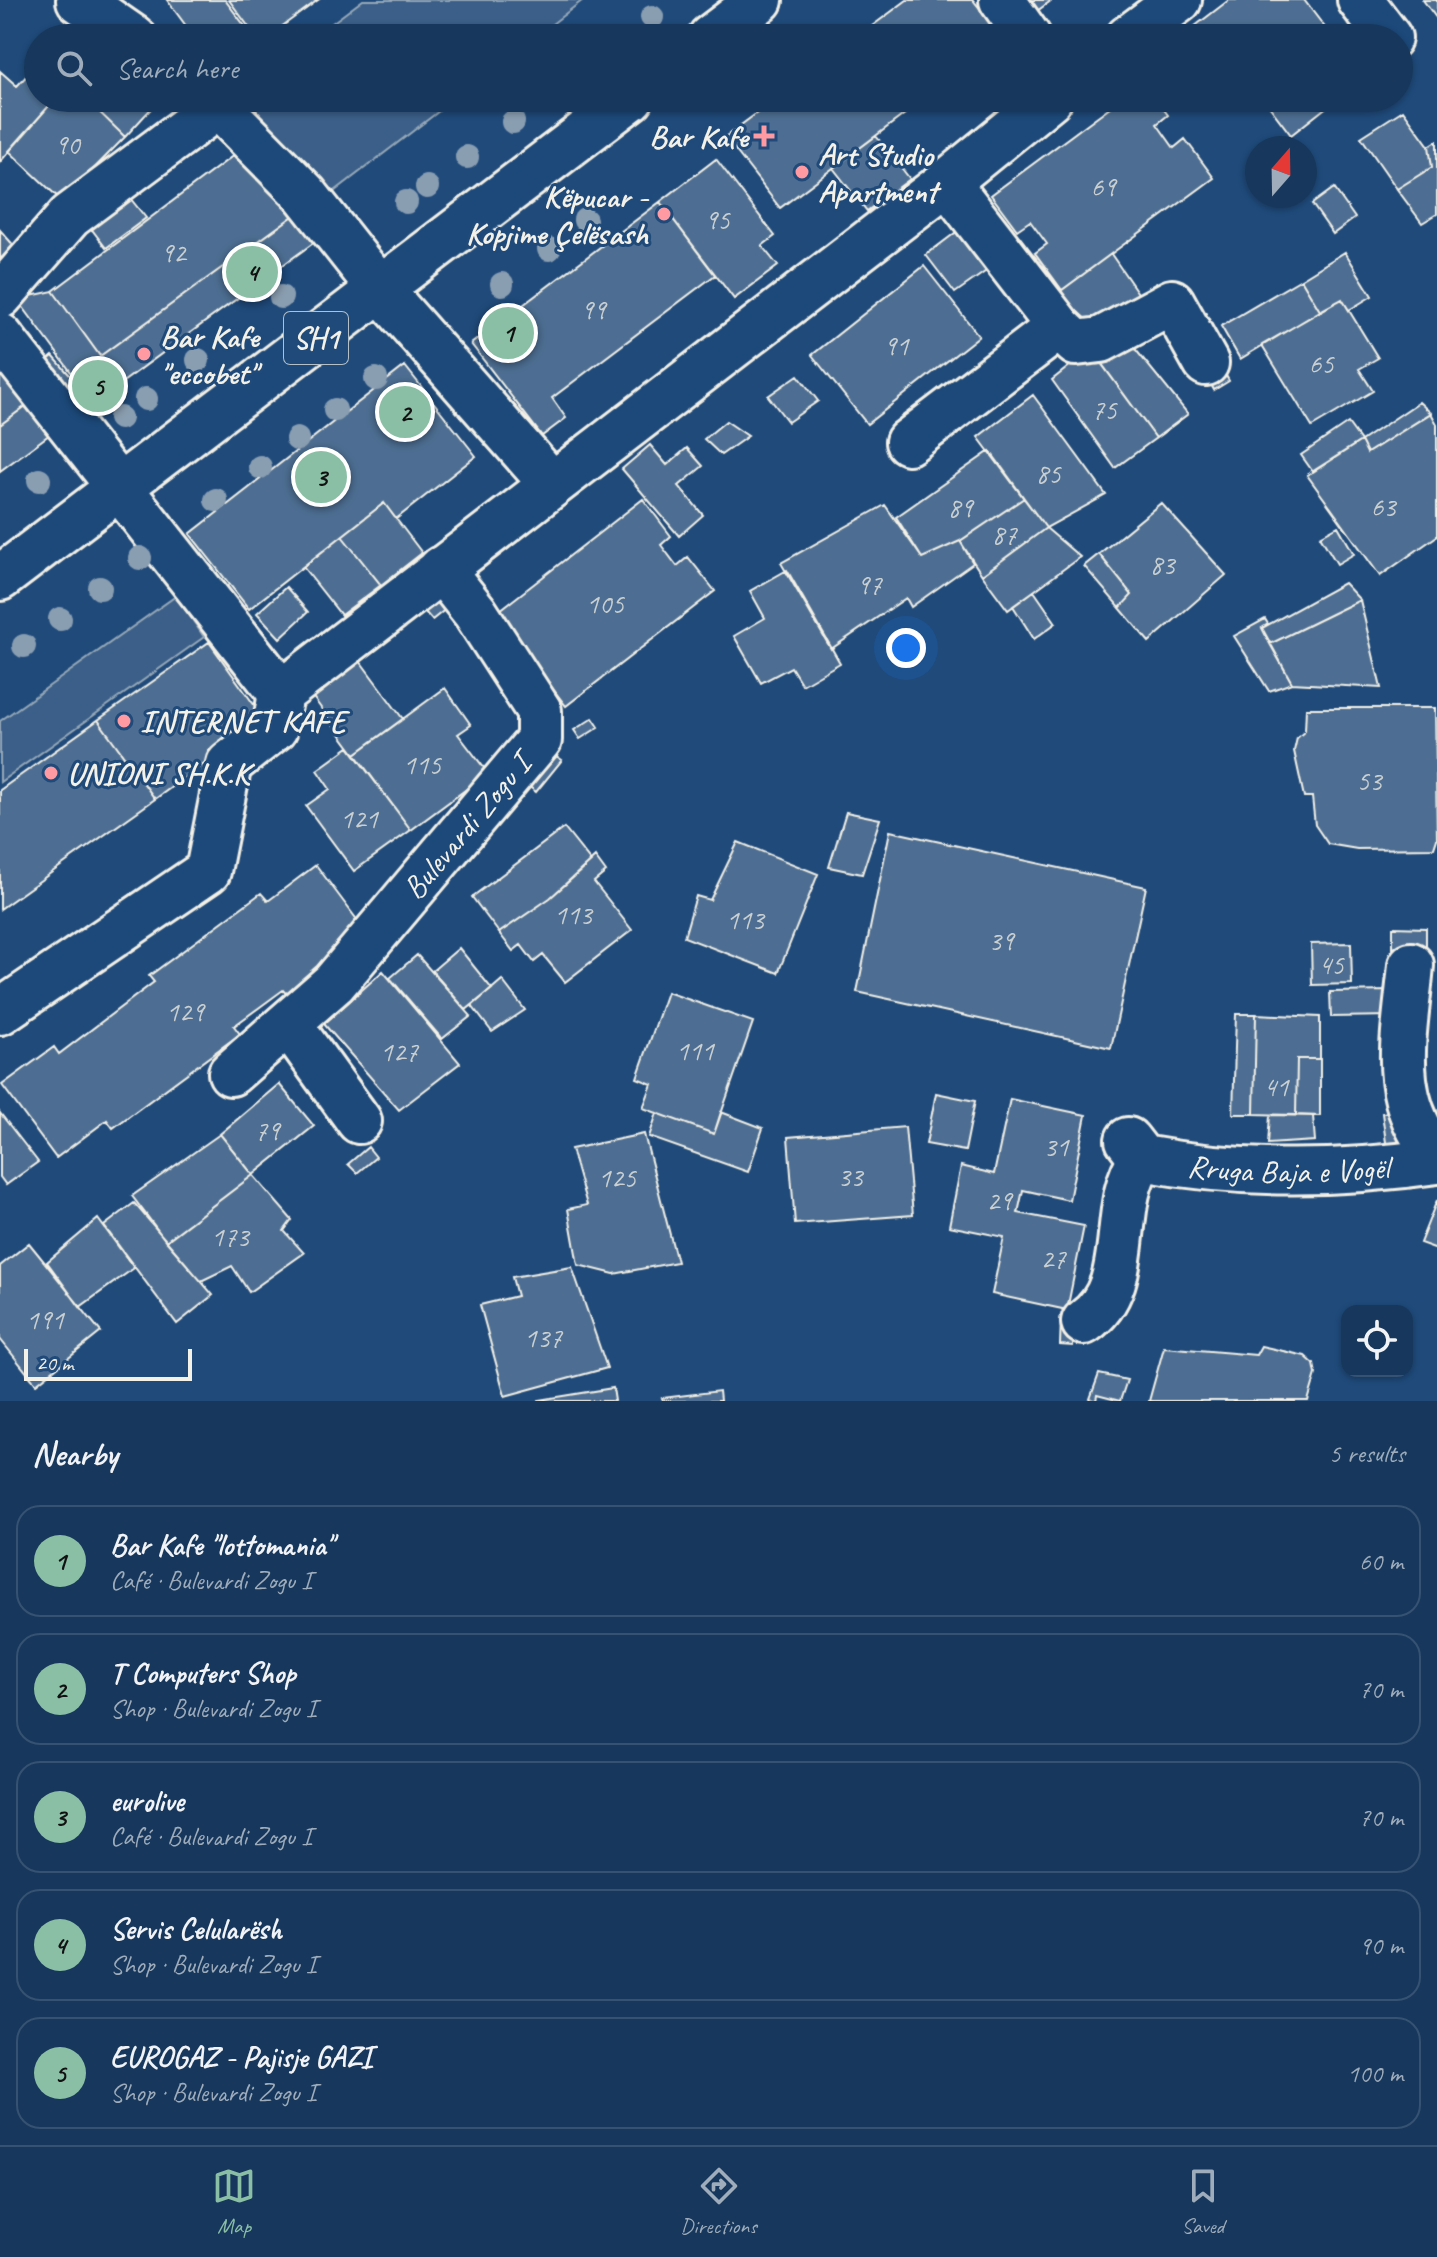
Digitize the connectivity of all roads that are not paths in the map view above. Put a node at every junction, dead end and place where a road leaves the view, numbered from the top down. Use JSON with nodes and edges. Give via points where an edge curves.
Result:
{"nodes":[{"id":1,"x":760,"y":0,"type":"edge"},
{"id":2,"x":1002,"y":0,"type":"edge"},
{"id":3,"x":1179,"y":0,"type":"edge"},
{"id":4,"x":1360,"y":0,"type":"edge"},
{"id":5,"x":728,"y":24,"type":"edge"},
{"id":6,"x":1019,"y":24,"type":"edge"},
{"id":7,"x":1147,"y":24,"type":"edge"},
{"id":8,"x":1378,"y":24,"type":"edge"},
{"id":9,"x":200,"y":112,"type":"edge"},
{"id":10,"x":225,"y":112,"type":"edge"},
{"id":11,"x":613,"y":112,"type":"edge"},
{"id":12,"x":1033,"y":112,"type":"edge"},
{"id":13,"x":947,"y":182,"type":"junction"},
{"id":14,"x":380,"y":289,"type":"junction"},
{"id":15,"x":0,"y":296,"type":"edge"},
{"id":16,"x":1059,"y":327,"type":"junction"},
{"id":17,"x":0,"y":336,"type":"edge"},
{"id":18,"x":1206,"y":363,"type":"dead end"},
{"id":19,"x":908,"y":442,"type":"dead end"},
{"id":20,"x":552,"y":484,"type":"junction"},
{"id":21,"x":119,"y":487,"type":"junction"},
{"id":22,"x":441,"y":569,"type":"junction"},
{"id":23,"x":0,"y":578,"type":"edge"},
{"id":24,"x":281,"y":693,"type":"junction"},
{"id":25,"x":1411,"y":965,"type":"dead end"},
{"id":26,"x":0,"y":1012,"type":"edge"},
{"id":27,"x":289,"y":1024,"type":"junction"},
{"id":28,"x":231,"y":1073,"type":"dead end"},
{"id":29,"x":359,"y":1121,"type":"dead end"},
{"id":30,"x":1437,"y":1158,"type":"edge"},
{"id":31,"x":1084,"y":1322,"type":"dead end"}],
"edges":[{"from":1,"to":5,"type":"street"},
{"from":2,"to":6,"type":"street"},
{"from":3,"to":7,"type":"street"},
{"from":4,"to":8,"type":"street"},
{"from":9,"to":15,"type":"street","via":[[70,216]]},
{"from":10,"to":14,"type":"street","via":[[305,194]]},
{"from":11,"to":14,"type":"street","number":"SH1"},
{"from":12,"to":13,"type":"street"},
{"from":13,"to":16,"type":"street"},
{"from":13,"to":20,"type":"street"},
{"from":14,"to":20,"type":"street"},
{"from":14,"to":21,"type":"street","number":"SH1"},
{"from":16,"to":18,"type":"street","via":[[1076,343],[1101,340],[1172,302]]},
{"from":16,"to":19,"type":"street"},
{"from":17,"to":21,"type":"street"},
{"from":20,"to":22,"type":"street"},
{"from":21,"to":23,"type":"street","number":"SH1"},
{"from":21,"to":24,"type":"street"},
{"from":22,"to":24,"type":"street"},
{"from":22,"to":27,"type":"street","name":"Bulevardi Zogu I","via":[[539,711],[539,740],[372,942]]},
{"from":24,"to":26,"type":"street","via":[[275,728],[229,764],[208,871]]},
{"from":25,"to":30,"type":"street","name":"Rruga Baja e Vogël","via":[[1403,1045],[1406,1099],[1417,1133]]},
{"from":27,"to":28,"type":"street","name":"Bulevardi Zogu I"},
{"from":27,"to":29,"type":"street"},
{"from":30,"to":31,"type":"street","name":"Rruga Baja e Vogël","via":[[1373,1170],[1250,1171],[1135,1149],[1113,1289],[1101,1310]]}]}
